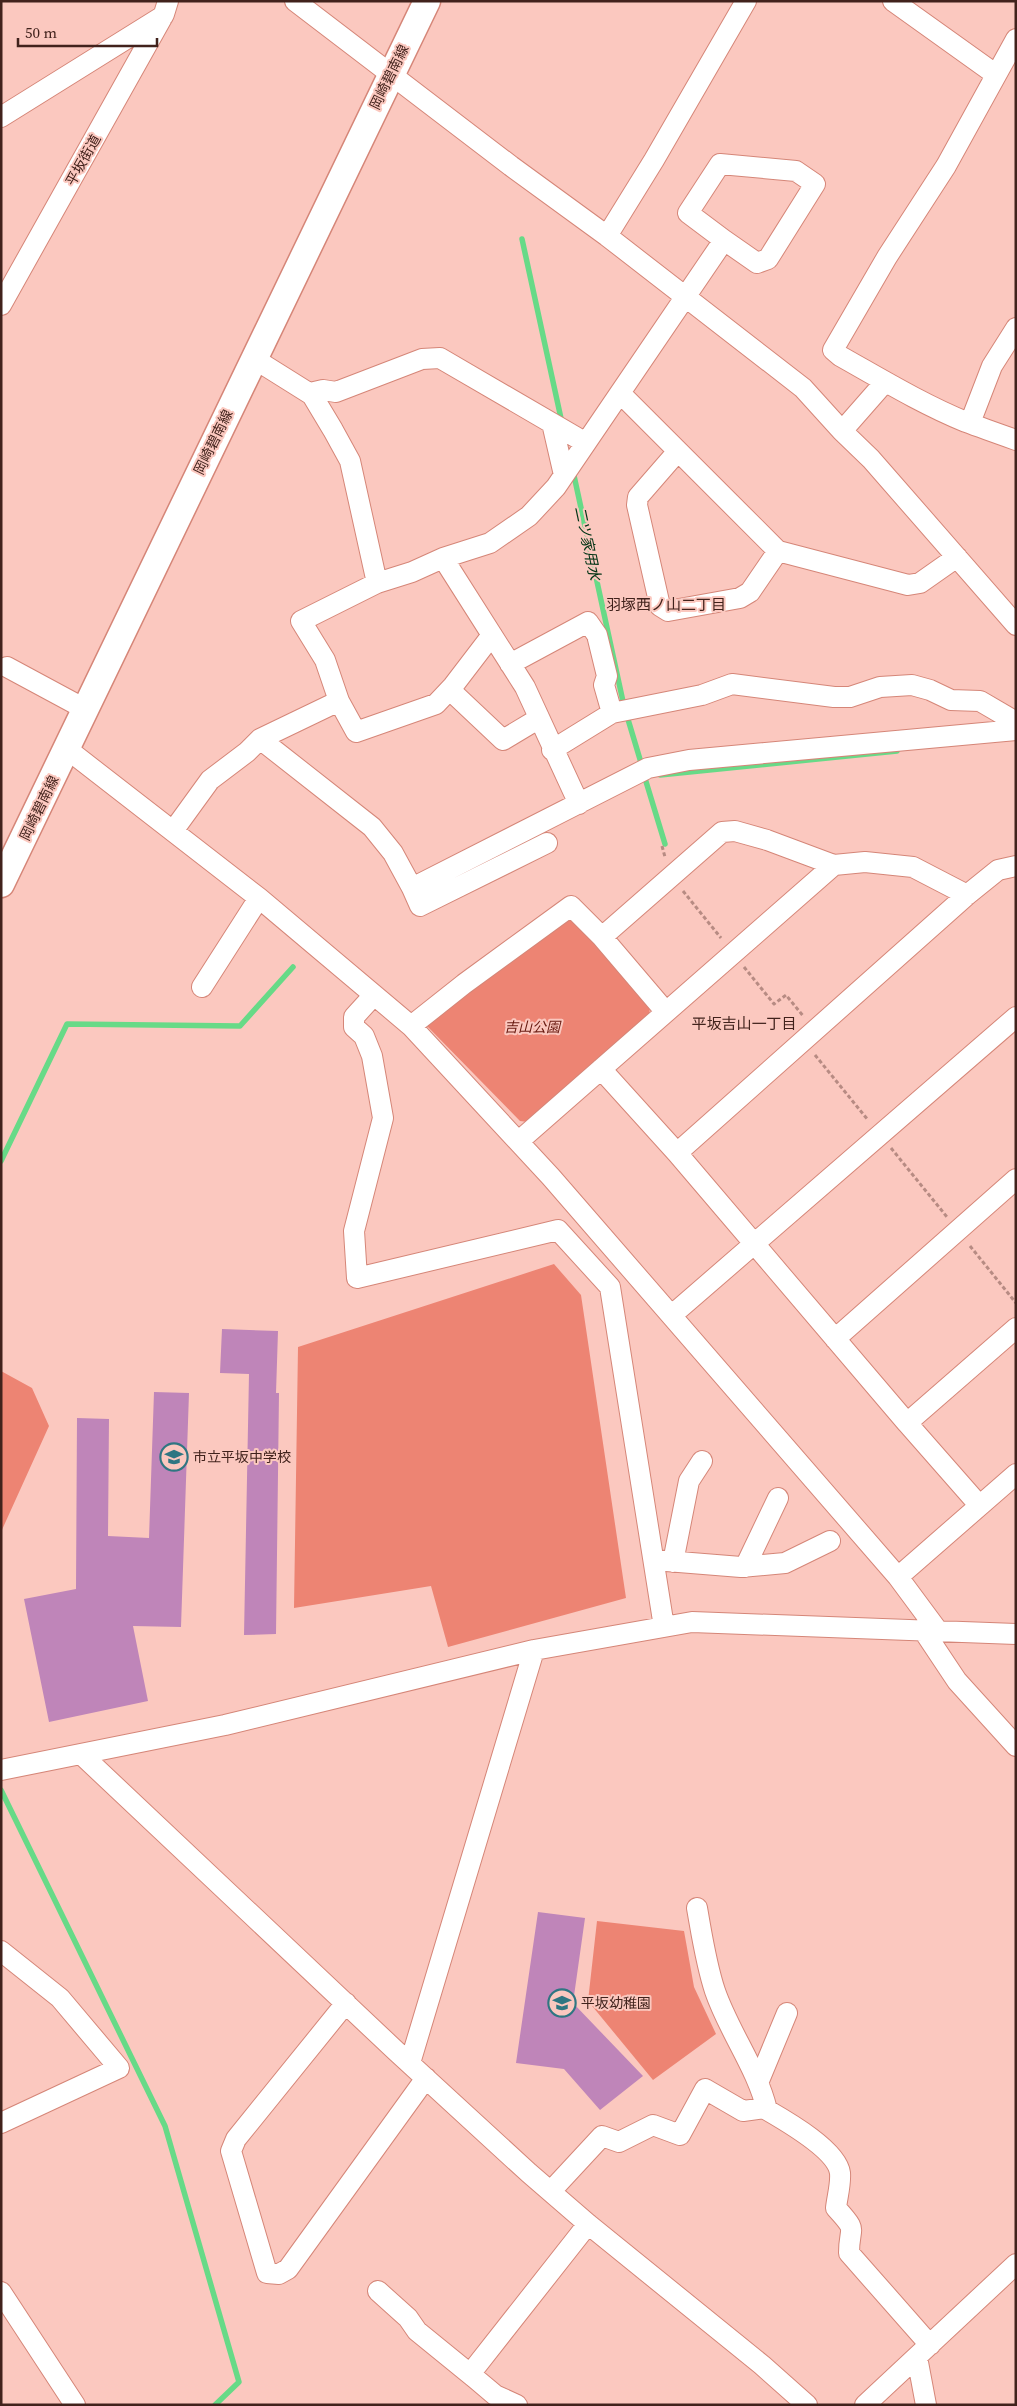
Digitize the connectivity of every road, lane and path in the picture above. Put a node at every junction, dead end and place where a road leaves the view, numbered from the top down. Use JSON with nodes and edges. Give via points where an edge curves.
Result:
{"nodes":[{"id":1,"x":295,"y":1,"type":"edge"},
{"id":2,"x":427,"y":1,"type":"edge"},
{"id":3,"x":746,"y":1,"type":"edge"},
{"id":4,"x":893,"y":1,"type":"edge"},
{"id":5,"x":166,"y":8,"type":"edge"},
{"id":6,"x":1016,"y":39,"type":"edge"},
{"id":7,"x":391,"y":74,"type":"junction"},
{"id":8,"x":995,"y":74,"type":"junction"},
{"id":9,"x":1,"y":117,"type":"edge"},
{"id":10,"x":607,"y":236,"type":"junction"},
{"id":11,"x":724,"y":240,"type":"junction"},
{"id":12,"x":685,"y":296,"type":"junction"},
{"id":13,"x":1,"y":305,"type":"edge"},
{"id":14,"x":1016,"y":328,"type":"edge"},
{"id":15,"x":253,"y":358,"type":"junction"},
{"id":16,"x":885,"y":382,"type":"junction"},
{"id":17,"x":310,"y":393,"type":"junction"},
{"id":18,"x":620,"y":394,"type":"junction"},
{"id":19,"x":552,"y":423,"type":"junction"},
{"id":20,"x":970,"y":423,"type":"junction"},
{"id":21,"x":842,"y":432,"type":"junction"},
{"id":22,"x":1016,"y":440,"type":"edge"},
{"id":23,"x":586,"y":443,"type":"junction"},
{"id":24,"x":678,"y":451,"type":"junction"},
{"id":25,"x":564,"y":475,"type":"junction"},
{"id":26,"x":778,"y":551,"type":"junction"},
{"id":27,"x":957,"y":557,"type":"junction"},
{"id":28,"x":443,"y":558,"type":"junction"},
{"id":29,"x":377,"y":583,"type":"junction"},
{"id":30,"x":1016,"y":625,"type":"edge"},
{"id":31,"x":492,"y":635,"type":"junction"},
{"id":32,"x":510,"y":664,"type":"junction"},
{"id":33,"x":7,"y":668,"type":"dead end"},
{"id":34,"x":450,"y":690,"type":"junction"},
{"id":35,"x":338,"y":701,"type":"junction"},
{"id":36,"x":85,"y":709,"type":"junction"},
{"id":37,"x":612,"y":713,"type":"junction"},
{"id":38,"x":538,"y":718,"type":"junction"},
{"id":39,"x":1016,"y":722,"type":"edge"},
{"id":40,"x":1016,"y":730,"type":"edge"},
{"id":41,"x":260,"y":739,"type":"junction"},
{"id":42,"x":67,"y":750,"type":"junction"},
{"id":43,"x":552,"y":750,"type":"junction"},
{"id":44,"x":579,"y":804,"type":"junction"},
{"id":45,"x":173,"y":830,"type":"junction"},
{"id":46,"x":834,"y":865,"type":"junction"},
{"id":47,"x":1016,"y":866,"type":"edge"},
{"id":48,"x":1,"y":884,"type":"edge"},
{"id":49,"x":967,"y":894,"type":"junction"},
{"id":50,"x":259,"y":898,"type":"junction"},
{"id":51,"x":602,"y":937,"type":"junction"},
{"id":52,"x":202,"y":987,"type":"dead end"},
{"id":53,"x":374,"y":995,"type":"junction"},
{"id":54,"x":665,"y":1011,"type":"junction"},
{"id":55,"x":1016,"y":1017,"type":"edge"},
{"id":56,"x":411,"y":1026,"type":"junction"},
{"id":57,"x":802,"y":1039,"type":"junction"},
{"id":58,"x":601,"y":1069,"type":"junction"},
{"id":59,"x":879,"y":1134,"type":"junction"},
{"id":60,"x":519,"y":1141,"type":"junction"},
{"id":61,"x":677,"y":1153,"type":"junction"},
{"id":62,"x":1016,"y":1179,"type":"edge"},
{"id":63,"x":957,"y":1230,"type":"junction"},
{"id":64,"x":754,"y":1245,"type":"junction"},
{"id":65,"x":1016,"y":1303,"type":"edge"},
{"id":66,"x":672,"y":1315,"type":"junction"},
{"id":67,"x":1016,"y":1328,"type":"edge"},
{"id":68,"x":835,"y":1338,"type":"junction"},
{"id":69,"x":907,"y":1423,"type":"junction"},
{"id":70,"x":702,"y":1461,"type":"dead end"},
{"id":71,"x":1016,"y":1474,"type":"edge"},
{"id":72,"x":778,"y":1498,"type":"dead end"},
{"id":73,"x":979,"y":1505,"type":"junction"},
{"id":74,"x":830,"y":1541,"type":"dead end"},
{"id":75,"x":663,"y":1561,"type":"junction"},
{"id":76,"x":745,"y":1567,"type":"junction"},
{"id":77,"x":898,"y":1577,"type":"junction"},
{"id":78,"x":664,"y":1627,"type":"junction"},
{"id":79,"x":930,"y":1631,"type":"junction"},
{"id":80,"x":1016,"y":1634,"type":"edge"},
{"id":81,"x":534,"y":1650,"type":"junction"},
{"id":82,"x":1016,"y":1746,"type":"edge"},
{"id":83,"x":81,"y":1754,"type":"junction"},
{"id":84,"x":1,"y":1770,"type":"edge"},
{"id":85,"x":697,"y":1908,"type":"dead end"},
{"id":86,"x":1,"y":1951,"type":"edge"},
{"id":87,"x":346,"y":2002,"type":"junction"},
{"id":88,"x":786,"y":2013,"type":"dead end"},
{"id":89,"x":410,"y":2063,"type":"junction"},
{"id":90,"x":426,"y":2078,"type":"junction"},
{"id":91,"x":758,"y":2083,"type":"junction"},
{"id":92,"x":766,"y":2108,"type":"junction"},
{"id":93,"x":1,"y":2124,"type":"edge"},
{"id":94,"x":551,"y":2191,"type":"junction"},
{"id":95,"x":588,"y":2224,"type":"junction"},
{"id":96,"x":1016,"y":2264,"type":"edge"},
{"id":97,"x":378,"y":2291,"type":"dead end"},
{"id":98,"x":1,"y":2292,"type":"edge"},
{"id":99,"x":923,"y":2351,"type":"junction"},
{"id":100,"x":470,"y":2374,"type":"junction"},
{"id":101,"x":75,"y":2405,"type":"edge"},
{"id":102,"x":517,"y":2405,"type":"edge"},
{"id":103,"x":807,"y":2405,"type":"edge"},
{"id":104,"x":865,"y":2405,"type":"edge"},
{"id":105,"x":926,"y":2405,"type":"edge"}],
"edges":[{"from":1,"to":7,"type":"street"},
{"from":2,"to":7,"type":"main road","name":"岡崎碧南線"},
{"from":3,"to":10,"type":"street"},
{"from":4,"to":8,"type":"street"},
{"from":5,"to":9,"type":"street"},
{"from":5,"to":13,"type":"street","name":"平坂街道"},
{"from":6,"to":8,"type":"street"},
{"from":7,"to":10,"type":"street"},
{"from":7,"to":15,"type":"main road","name":"岡崎碧南線"},
{"from":8,"to":16,"type":"street","via":[[946,166],[887,257],[834,350]]},
{"from":10,"to":12,"type":"street"},
{"from":11,"to":11,"type":"street","via":[[757,263],[768,259],[815,184],[796,171],[720,164],[688,213]]},
{"from":11,"to":12,"type":"street"},
{"from":12,"to":18,"type":"street"},
{"from":12,"to":21,"type":"street","via":[[803,388]]},
{"from":14,"to":20,"type":"street","via":[[992,366]]},
{"from":15,"to":17,"type":"street"},
{"from":15,"to":36,"type":"main road","name":"岡崎碧南線"},
{"from":16,"to":20,"type":"street"},
{"from":16,"to":21,"type":"street"},
{"from":17,"to":19,"type":"street","via":[[336,392],[422,359],[440,358]]},
{"from":17,"to":29,"type":"street","via":[[350,461]]},
{"from":18,"to":23,"type":"street"},
{"from":18,"to":24,"type":"street"},
{"from":19,"to":23,"type":"street"},
{"from":19,"to":25,"type":"street"},
{"from":20,"to":22,"type":"street"},
{"from":21,"to":27,"type":"street","via":[[871,459]]},
{"from":23,"to":25,"type":"street"},
{"from":24,"to":26,"type":"street"},
{"from":24,"to":26,"type":"street","via":[[638,497],[637,505],[660,606],[668,611],[740,598],[750,592]]},
{"from":25,"to":28,"type":"street","via":[[528,516],[490,543]]},
{"from":26,"to":27,"type":"street","via":[[908,585],[920,583]]},
{"from":27,"to":30,"type":"street"},
{"from":28,"to":29,"type":"street"},
{"from":28,"to":31,"type":"street"},
{"from":29,"to":35,"type":"street","via":[[301,621],[325,660]]},
{"from":31,"to":32,"type":"street"},
{"from":31,"to":34,"type":"street"},
{"from":32,"to":37,"type":"street","via":[[588,622],[597,635],[607,676],[604,685]]},
{"from":32,"to":38,"type":"street"},
{"from":33,"to":36,"type":"street"},
{"from":34,"to":35,"type":"street","via":[[436,704],[356,732]]},
{"from":34,"to":38,"type":"street","via":[[503,740]]},
{"from":35,"to":41,"type":"street"},
{"from":36,"to":42,"type":"main road","name":"岡崎碧南線"},
{"from":37,"to":39,"type":"street","via":[[702,696],[732,684],[834,697],[850,697],[880,687],[912,685],[951,700],[980,702]]},
{"from":37,"to":43,"type":"street"},
{"from":38,"to":43,"type":"street"},
{"from":40,"to":44,"type":"street","via":[[689,760],[648,768]]},
{"from":41,"to":44,"type":"street","via":[[372,827],[393,853],[414,894],[532,841]]},
{"from":41,"to":45,"type":"street","via":[[210,780]]},
{"from":42,"to":45,"type":"street"},
{"from":42,"to":48,"type":"main road","name":"岡崎碧南線"},
{"from":43,"to":44,"type":"street"},
{"from":45,"to":50,"type":"street"},
{"from":46,"to":49,"type":"street","via":[[865,862],[913,867]]},
{"from":46,"to":51,"type":"street","via":[[735,830],[722,832]]},
{"from":46,"to":54,"type":"street"},
{"from":47,"to":49,"type":"street","via":[[998,870]]},
{"from":49,"to":57,"type":"street"},
{"from":50,"to":52,"type":"street"},
{"from":50,"to":53,"type":"street"},
{"from":51,"to":54,"type":"street"},
{"from":51,"to":56,"type":"street","via":[[571,906]]},
{"from":53,"to":56,"type":"street"},
{"from":53,"to":75,"type":"street","via":[[354,1017],[354,1027],[364,1036],[372,1056],[383,1118],[354,1231],[357,1278],[558,1230],[610,1287]]},
{"from":54,"to":58,"type":"street"},
{"from":55,"to":59,"type":"street"},
{"from":56,"to":60,"type":"street"},
{"from":57,"to":59,"type":"path"},
{"from":57,"to":61,"type":"street"},
{"from":58,"to":60,"type":"street"},
{"from":58,"to":61,"type":"street"},
{"from":59,"to":63,"type":"path"},
{"from":59,"to":64,"type":"street"},
{"from":60,"to":66,"type":"street"},
{"from":61,"to":64,"type":"street"},
{"from":62,"to":63,"type":"street"},
{"from":63,"to":65,"type":"path"},
{"from":63,"to":68,"type":"street"},
{"from":64,"to":66,"type":"street"},
{"from":64,"to":68,"type":"street"},
{"from":66,"to":77,"type":"street"},
{"from":67,"to":69,"type":"street"},
{"from":68,"to":69,"type":"street"},
{"from":69,"to":73,"type":"street"},
{"from":70,"to":75,"type":"street","via":[[689,1481]]},
{"from":71,"to":73,"type":"street"},
{"from":72,"to":76,"type":"street"},
{"from":73,"to":77,"type":"street"},
{"from":74,"to":76,"type":"street","via":[[785,1563]]},
{"from":75,"to":76,"type":"street"},
{"from":75,"to":78,"type":"street"},
{"from":77,"to":79,"type":"street"},
{"from":78,"to":79,"type":"street","via":[[692,1622]]},
{"from":78,"to":81,"type":"street"},
{"from":79,"to":80,"type":"street"},
{"from":79,"to":82,"type":"street","via":[[957,1682]]},
{"from":81,"to":83,"type":"street","via":[[225,1725]]},
{"from":81,"to":89,"type":"street"},
{"from":83,"to":84,"type":"street"},
{"from":83,"to":87,"type":"street"},
{"from":85,"to":91,"type":"street","via":[[703,1946],[716,1992]]},
{"from":86,"to":93,"type":"street","via":[[60,1998],[119,2068]]},
{"from":87,"to":89,"type":"street"},
{"from":87,"to":90,"type":"street","via":[[236,2139],[231,2151],[267,2273],[279,2274],[288,2269]]},
{"from":88,"to":91,"type":"street"},
{"from":89,"to":90,"type":"street"},
{"from":90,"to":94,"type":"street"},
{"from":91,"to":92,"type":"street"},
{"from":92,"to":94,"type":"street","via":[[744,2111],[705,2089],[680,2135],[653,2125],[619,2142],[602,2136]]},
{"from":92,"to":99,"type":"street","via":[[804,2132],[834,2160],[840,2172],[836,2208],[850,2224],[852,2233],[849,2253]]},
{"from":94,"to":95,"type":"street"},
{"from":95,"to":100,"type":"street"},
{"from":95,"to":103,"type":"street"},
{"from":96,"to":99,"type":"street"},
{"from":97,"to":100,"type":"street","via":[[408,2318],[417,2331]]},
{"from":98,"to":101,"type":"street"},
{"from":99,"to":104,"type":"street"},
{"from":99,"to":105,"type":"street"},
{"from":100,"to":102,"type":"street","via":[[495,2395]]}]}
